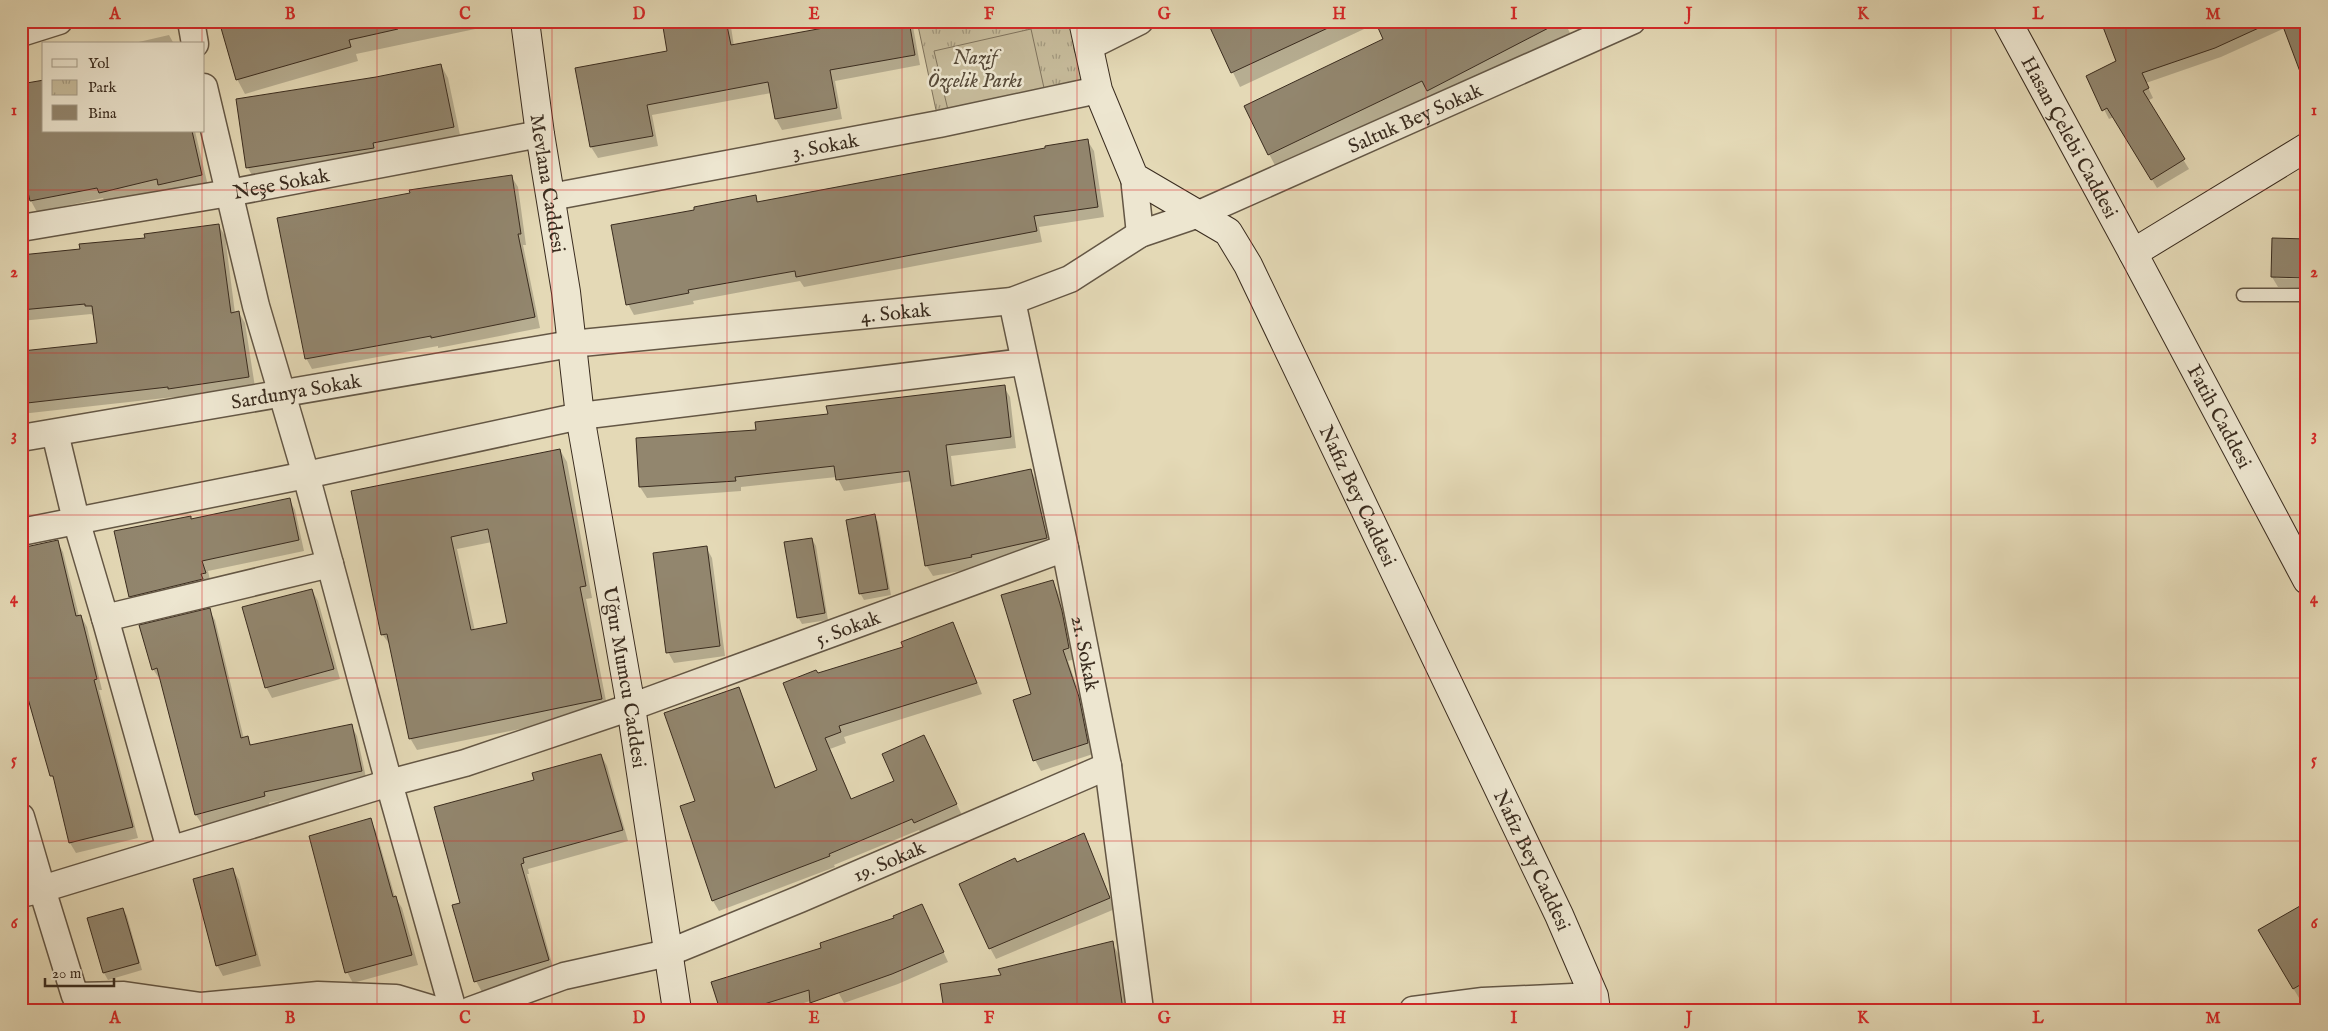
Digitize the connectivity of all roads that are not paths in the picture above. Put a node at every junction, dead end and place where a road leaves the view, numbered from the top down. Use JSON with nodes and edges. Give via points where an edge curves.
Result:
{"nodes":[{"id":1,"x":59,"y":21,"type":"edge"},
{"id":2,"x":191,"y":21,"type":"edge"},
{"id":3,"x":525,"y":21,"type":"edge"},
{"id":4,"x":1140,"y":21,"type":"edge"},
{"id":5,"x":1632,"y":21,"type":"edge"},
{"id":6,"x":2007,"y":21,"type":"edge"},
{"id":7,"x":21,"y":33,"type":"edge"},
{"id":8,"x":1085,"y":34,"type":"edge"},
{"id":9,"x":196,"y":42,"type":"edge"},
{"id":10,"x":1098,"y":90,"type":"junction"},
{"id":11,"x":205,"y":91,"type":"edge"},
{"id":12,"x":540,"y":134,"type":"junction"},
{"id":13,"x":2307,"y":147,"type":"edge"},
{"id":14,"x":1134,"y":177,"type":"junction"},
{"id":15,"x":229,"y":193,"type":"junction"},
{"id":16,"x":551,"y":197,"type":"junction"},
{"id":17,"x":1199,"y":214,"type":"junction"},
{"id":18,"x":21,"y":228,"type":"edge"},
{"id":19,"x":1140,"y":234,"type":"junction"},
{"id":20,"x":2133,"y":253,"type":"junction"},
{"id":21,"x":2243,"y":295,"type":"dead end"},
{"id":22,"x":2307,"y":296,"type":"edge"},
{"id":23,"x":1012,"y":302,"type":"junction"},
{"id":24,"x":571,"y":344,"type":"junction"},
{"id":25,"x":1024,"y":362,"type":"junction"},
{"id":26,"x":282,"y":393,"type":"junction"},
{"id":27,"x":580,"y":416,"type":"junction"},
{"id":28,"x":55,"y":432,"type":"junction"},
{"id":29,"x":21,"y":438,"type":"edge"},
{"id":30,"x":306,"y":476,"type":"junction"},
{"id":31,"x":76,"y":520,"type":"junction"},
{"id":32,"x":21,"y":532,"type":"edge"},
{"id":33,"x":1065,"y":548,"type":"junction"},
{"id":34,"x":330,"y":564,"type":"junction"},
{"id":35,"x":2307,"y":580,"type":"edge"},
{"id":36,"x":105,"y":618,"type":"junction"},
{"id":37,"x":631,"y":707,"type":"junction"},
{"id":38,"x":1108,"y":766,"type":"junction"},
{"id":39,"x":389,"y":783,"type":"junction"},
{"id":40,"x":21,"y":817,"type":"edge"},
{"id":41,"x":170,"y":849,"type":"junction"},
{"id":42,"x":32,"y":892,"type":"edge"},
{"id":43,"x":668,"y":953,"type":"junction"},
{"id":44,"x":1596,"y":1003,"type":"edge"},
{"id":45,"x":436,"y":1010,"type":"edge"},
{"id":46,"x":453,"y":1010,"type":"edge"},
{"id":47,"x":471,"y":1010,"type":"edge"},
{"id":48,"x":677,"y":1010,"type":"edge"},
{"id":49,"x":1140,"y":1010,"type":"edge"},
{"id":50,"x":1413,"y":1010,"type":"edge"}],
"edges":[{"from":1,"to":7,"type":"street"},
{"from":2,"to":9,"type":"street"},
{"from":3,"to":12,"type":"street","name":"Mevlana Caddesi"},
{"from":4,"to":8,"type":"street"},
{"from":5,"to":17,"type":"street","name":"Saltuk Bey Sokak"},
{"from":6,"to":20,"type":"street","name":"Hasan Çelebi Caddesi"},
{"from":8,"to":10,"type":"street"},
{"from":10,"to":14,"type":"street"},
{"from":10,"to":16,"type":"street","name":"3. Sokak","via":[[939,124]]},
{"from":11,"to":15,"type":"street"},
{"from":12,"to":15,"type":"street","name":"Neşe Sokak"},
{"from":12,"to":16,"type":"street","name":"Mevlana Caddesi"},
{"from":13,"to":20,"type":"street"},
{"from":14,"to":17,"type":"street","name":"Nafiz Bey Caddesi"},
{"from":14,"to":19,"type":"street"},
{"from":15,"to":18,"type":"street","name":"Neşe Sokak"},
{"from":15,"to":26,"type":"street","via":[[256,306]]},
{"from":16,"to":24,"type":"street","name":"Mevlana Caddesi"},
{"from":17,"to":19,"type":"street","name":"4. Sokak"},
{"from":17,"to":44,"type":"street","name":"Nafiz Bey Caddesi","via":[[1228,232],[1248,265],[1559,915]]},
{"from":19,"to":23,"type":"street","name":"4. Sokak","via":[[1070,279]]},
{"from":20,"to":35,"type":"street","name":"Fatih Caddesi"},
{"from":21,"to":22,"type":"lane"},
{"from":23,"to":24,"type":"street","name":"4. Sokak"},
{"from":23,"to":25,"type":"street","name":"21. Sokak"},
{"from":24,"to":26,"type":"street","name":"Sardunya Sokak"},
{"from":24,"to":27,"type":"street","name":"Uğur Mumcu Caddesi"},
{"from":25,"to":27,"type":"street"},
{"from":25,"to":33,"type":"street","name":"21. Sokak"},
{"from":26,"to":28,"type":"street","name":"Sardunya Sokak"},
{"from":26,"to":30,"type":"street"},
{"from":27,"to":30,"type":"street"},
{"from":27,"to":37,"type":"street","name":"Uğur Mumcu Caddesi"},
{"from":28,"to":29,"type":"street","name":"Sardunya Sokak"},
{"from":28,"to":31,"type":"street"},
{"from":30,"to":31,"type":"street"},
{"from":30,"to":34,"type":"street"},
{"from":31,"to":32,"type":"street"},
{"from":31,"to":36,"type":"street"},
{"from":33,"to":37,"type":"street","name":"5. Sokak"},
{"from":33,"to":38,"type":"street","name":"21. Sokak"},
{"from":34,"to":36,"type":"street"},
{"from":34,"to":39,"type":"street"},
{"from":36,"to":41,"type":"street"},
{"from":37,"to":39,"type":"street","name":"5. Sokak","via":[[465,763]]},
{"from":37,"to":43,"type":"street","name":"Uğur Mumcu Caddesi"},
{"from":38,"to":43,"type":"street","name":"19. Sokak"},
{"from":38,"to":49,"type":"street","name":"21. Sokak"},
{"from":39,"to":41,"type":"street","name":"5. Sokak"},
{"from":39,"to":46,"type":"street"},
{"from":40,"to":42,"type":"street"},
{"from":41,"to":42,"type":"street","name":"5. Sokak"},
{"from":42,"to":45,"type":"street","via":[[75,996],[124,995],[201,1006],[318,995],[396,998]]},
{"from":43,"to":47,"type":"street","name":"19. Sokak","via":[[564,976]]},
{"from":43,"to":48,"type":"street","name":"Uğur Mumcu Caddesi"},
{"from":44,"to":50,"type":"street","via":[[1483,1001]]}]}
